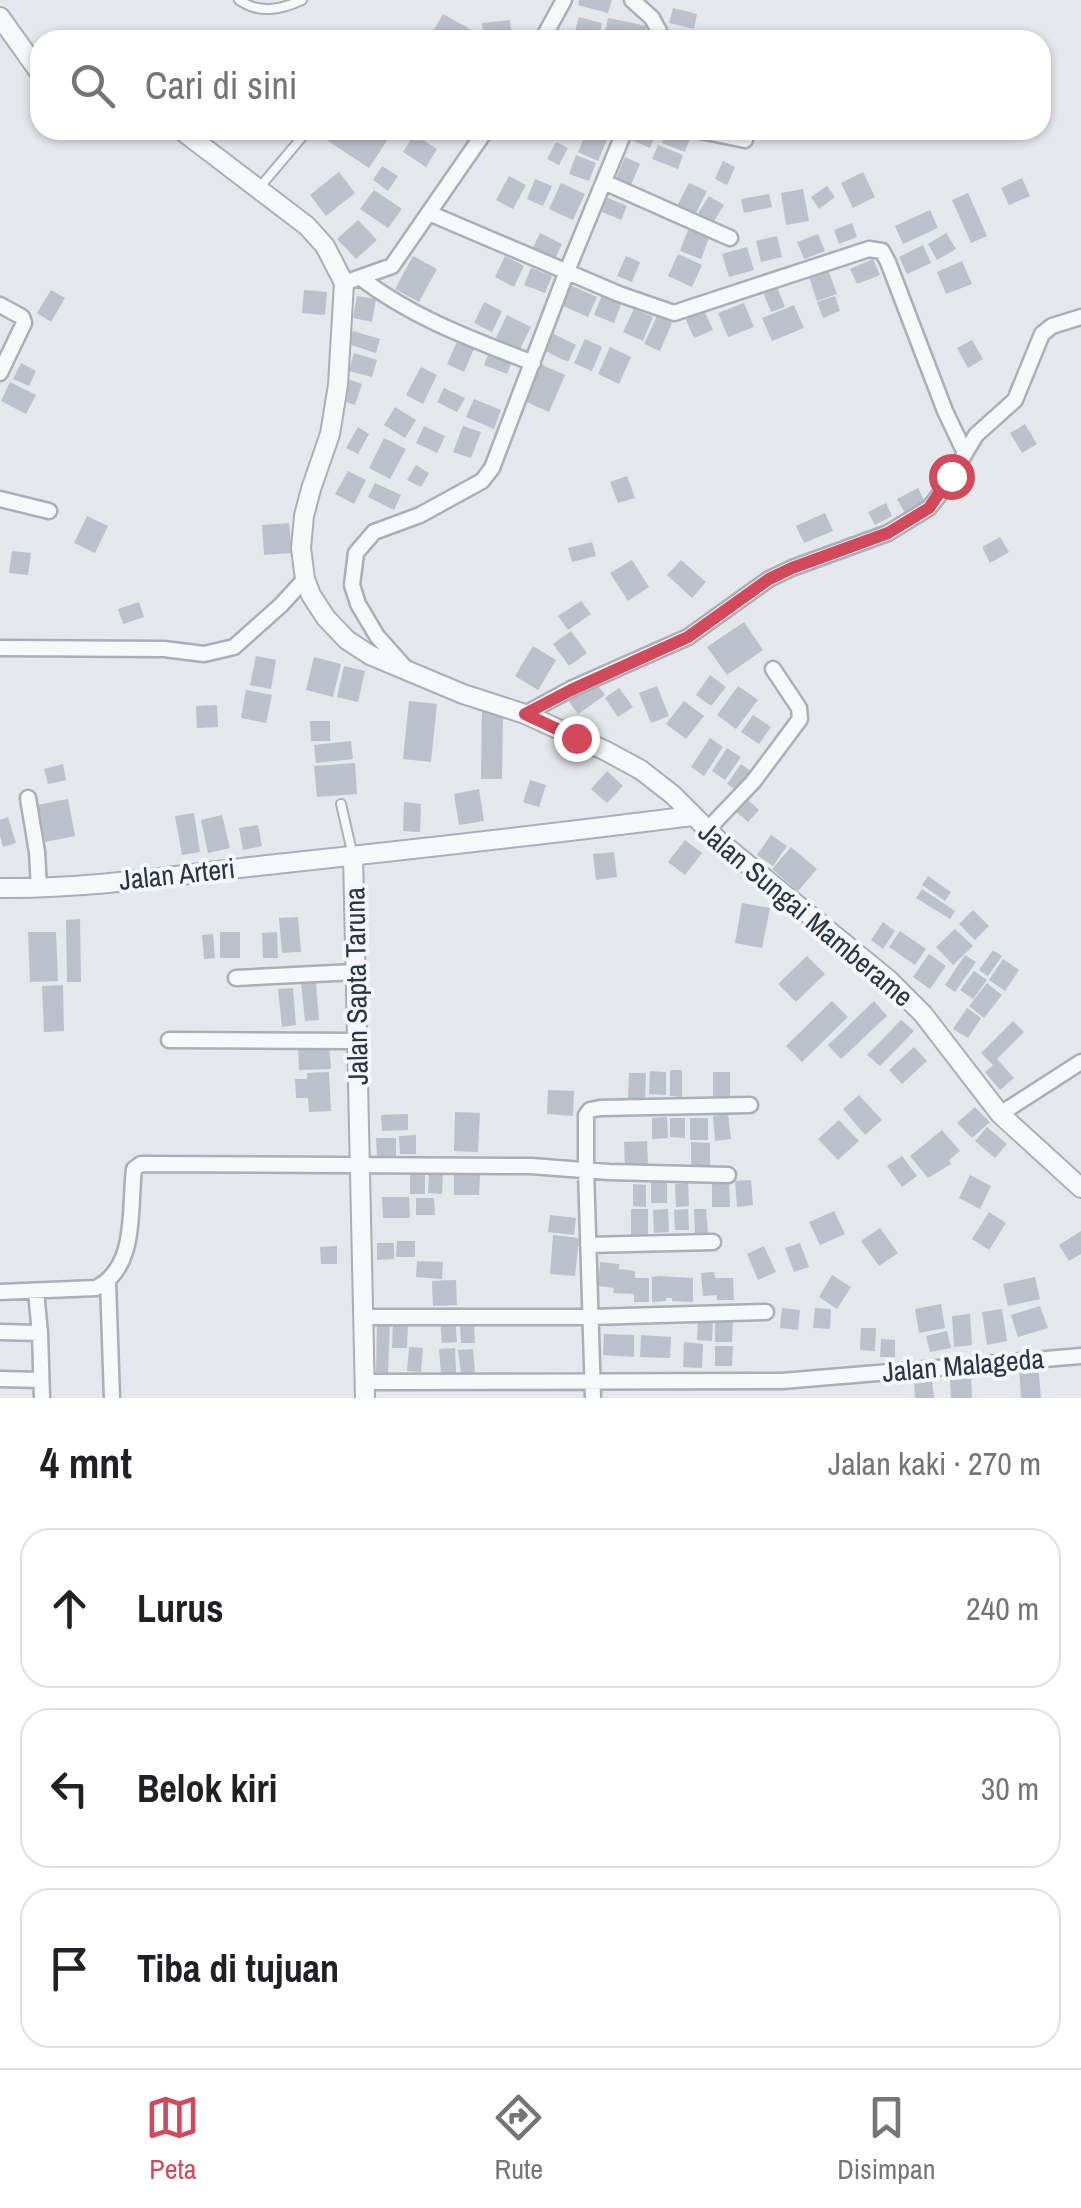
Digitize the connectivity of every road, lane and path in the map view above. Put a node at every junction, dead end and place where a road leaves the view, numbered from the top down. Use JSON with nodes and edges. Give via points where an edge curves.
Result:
{"nodes":[{"id":1,"x":239,"y":0,"type":"edge"},
{"id":2,"x":302,"y":0,"type":"edge"},
{"id":3,"x":564,"y":0,"type":"edge"},
{"id":4,"x":632,"y":0,"type":"edge"},
{"id":5,"x":0,"y":16,"type":"edge"},
{"id":6,"x":548,"y":30,"type":"edge"},
{"id":7,"x":658,"y":30,"type":"edge"},
{"id":8,"x":30,"y":59,"type":"edge"},
{"id":9,"x":194,"y":140,"type":"edge"},
{"id":10,"x":300,"y":140,"type":"edge"},
{"id":11,"x":479,"y":140,"type":"edge"},
{"id":12,"x":621,"y":140,"type":"edge"},
{"id":13,"x":604,"y":182,"type":"junction"},
{"id":14,"x":259,"y":188,"type":"junction"},
{"id":15,"x":428,"y":212,"type":"junction"},
{"id":16,"x":730,"y":238,"type":"dead end"},
{"id":17,"x":567,"y":271,"type":"junction"},
{"id":18,"x":353,"y":281,"type":"junction"},
{"id":19,"x":0,"y":305,"type":"edge"},
{"id":20,"x":1081,"y":317,"type":"edge"},
{"id":21,"x":533,"y":362,"type":"junction"},
{"id":22,"x":0,"y":373,"type":"edge"},
{"id":23,"x":964,"y":451,"type":"junction"},
{"id":24,"x":0,"y":499,"type":"edge"},
{"id":25,"x":49,"y":511,"type":"dead end"},
{"id":26,"x":305,"y":579,"type":"junction"},
{"id":27,"x":0,"y":648,"type":"edge"},
{"id":28,"x":774,"y":669,"type":"dead end"},
{"id":29,"x":408,"y":670,"type":"junction"},
{"id":30,"x":525,"y":714,"type":"junction"},
{"id":31,"x":28,"y":798,"type":"dead end"},
{"id":32,"x":341,"y":804,"type":"dead end"},
{"id":33,"x":692,"y":816,"type":"junction"},
{"id":34,"x":706,"y":830,"type":"junction"},
{"id":35,"x":353,"y":856,"type":"junction"},
{"id":36,"x":0,"y":888,"type":"edge"},
{"id":37,"x":39,"y":888,"type":"junction"},
{"id":38,"x":355,"y":972,"type":"junction"},
{"id":39,"x":236,"y":978,"type":"dead end"},
{"id":40,"x":169,"y":1040,"type":"dead end"},
{"id":41,"x":357,"y":1041,"type":"junction"},
{"id":42,"x":1081,"y":1062,"type":"edge"},
{"id":43,"x":750,"y":1104,"type":"dead end"},
{"id":44,"x":1000,"y":1114,"type":"junction"},
{"id":45,"x":361,"y":1166,"type":"junction"},
{"id":46,"x":586,"y":1169,"type":"junction"},
{"id":47,"x":728,"y":1175,"type":"dead end"},
{"id":48,"x":1081,"y":1188,"type":"edge"},
{"id":49,"x":713,"y":1242,"type":"dead end"},
{"id":50,"x":588,"y":1246,"type":"junction"},
{"id":51,"x":108,"y":1282,"type":"junction"},
{"id":52,"x":0,"y":1292,"type":"edge"},
{"id":53,"x":36,"y":1292,"type":"junction"},
{"id":54,"x":766,"y":1312,"type":"dead end"},
{"id":55,"x":364,"y":1317,"type":"junction"},
{"id":56,"x":590,"y":1317,"type":"junction"},
{"id":57,"x":0,"y":1332,"type":"edge"},
{"id":58,"x":40,"y":1333,"type":"junction"},
{"id":59,"x":1081,"y":1356,"type":"edge"},
{"id":60,"x":0,"y":1380,"type":"edge"},
{"id":61,"x":41,"y":1380,"type":"junction"},
{"id":62,"x":365,"y":1390,"type":"edge"},
{"id":63,"x":593,"y":1390,"type":"edge"},
{"id":64,"x":42,"y":1398,"type":"edge"},
{"id":65,"x":112,"y":1398,"type":"edge"}],
"edges":[{"from":1,"to":2,"type":"lane","via":[[265,11]]},
{"from":3,"to":6,"type":"street"},
{"from":4,"to":7,"type":"street"},
{"from":5,"to":8,"type":"street"},
{"from":9,"to":14,"type":"street"},
{"from":10,"to":14,"type":"lane"},
{"from":11,"to":15,"type":"street"},
{"from":12,"to":13,"type":"street"},
{"from":13,"to":16,"type":"street"},
{"from":13,"to":17,"type":"street"},
{"from":14,"to":18,"type":"street","via":[[307,226]]},
{"from":15,"to":17,"type":"street"},
{"from":15,"to":18,"type":"street","via":[[392,266]]},
{"from":17,"to":21,"type":"street"},
{"from":17,"to":23,"type":"street","via":[[674,313],[869,249],[882,251]]},
{"from":18,"to":21,"type":"street","via":[[444,328]]},
{"from":18,"to":26,"type":"street","via":[[330,434],[304,516]]},
{"from":19,"to":22,"type":"street","via":[[24,320]]},
{"from":20,"to":23,"type":"street","via":[[1042,334],[1016,400]]},
{"from":21,"to":29,"type":"street","via":[[489,474],[420,515],[374,532],[356,552],[352,585],[358,604]]},
{"from":23,"to":30,"type":"street","via":[[936,499],[912,520],[769,579],[688,637]]},
{"from":24,"to":25,"type":"street"},
{"from":26,"to":27,"type":"street","via":[[234,647],[204,654]]},
{"from":26,"to":29,"type":"street","name":"Jalan Sungai Mamberame","via":[[347,640]]},
{"from":28,"to":34,"type":"street","via":[[800,719]]},
{"from":29,"to":30,"type":"street","name":"Jalan Sungai Mamberame"},
{"from":30,"to":33,"type":"street","name":"Jalan Sungai Mamberame","via":[[641,770]]},
{"from":31,"to":37,"type":"street"},
{"from":32,"to":35,"type":"lane"},
{"from":33,"to":34,"type":"street","name":"Jalan Sungai Mamberame"},
{"from":33,"to":35,"type":"street","name":"Jalan Sapta Taruna"},
{"from":34,"to":44,"type":"street","name":"Jalan Sungai Mamberame","via":[[889,980]]},
{"from":35,"to":37,"type":"street","name":"Jalan Arteri"},
{"from":35,"to":38,"type":"street","name":"Jalan Sapta Taruna"},
{"from":36,"to":37,"type":"street","name":"Jalan Arteri"},
{"from":38,"to":39,"type":"street"},
{"from":38,"to":41,"type":"street","name":"Jalan Sapta Taruna"},
{"from":40,"to":41,"type":"street"},
{"from":41,"to":45,"type":"street","name":"Jalan Sapta Taruna"},
{"from":42,"to":44,"type":"street"},
{"from":43,"to":46,"type":"street","via":[[590,1110]]},
{"from":44,"to":48,"type":"street","name":"Jalan Sungai Mamberame"},
{"from":45,"to":46,"type":"street"},
{"from":45,"to":51,"type":"street","via":[[136,1166],[126,1254]]},
{"from":45,"to":55,"type":"street","name":"Jalan Sapta Taruna"},
{"from":46,"to":47,"type":"street"},
{"from":46,"to":50,"type":"street"},
{"from":49,"to":50,"type":"street"},
{"from":50,"to":56,"type":"street"},
{"from":51,"to":53,"type":"street"},
{"from":51,"to":65,"type":"street"},
{"from":52,"to":53,"type":"street"},
{"from":53,"to":58,"type":"street"},
{"from":54,"to":56,"type":"street"},
{"from":55,"to":56,"type":"street"},
{"from":55,"to":62,"type":"street","name":"Jalan Sapta Taruna"},
{"from":56,"to":63,"type":"street"},
{"from":57,"to":58,"type":"street"},
{"from":58,"to":61,"type":"street"},
{"from":59,"to":63,"type":"street","name":"Jalan Malageda"},
{"from":60,"to":61,"type":"street"},
{"from":61,"to":64,"type":"street"},
{"from":62,"to":63,"type":"street","name":"Jalan Malageda"}]}
